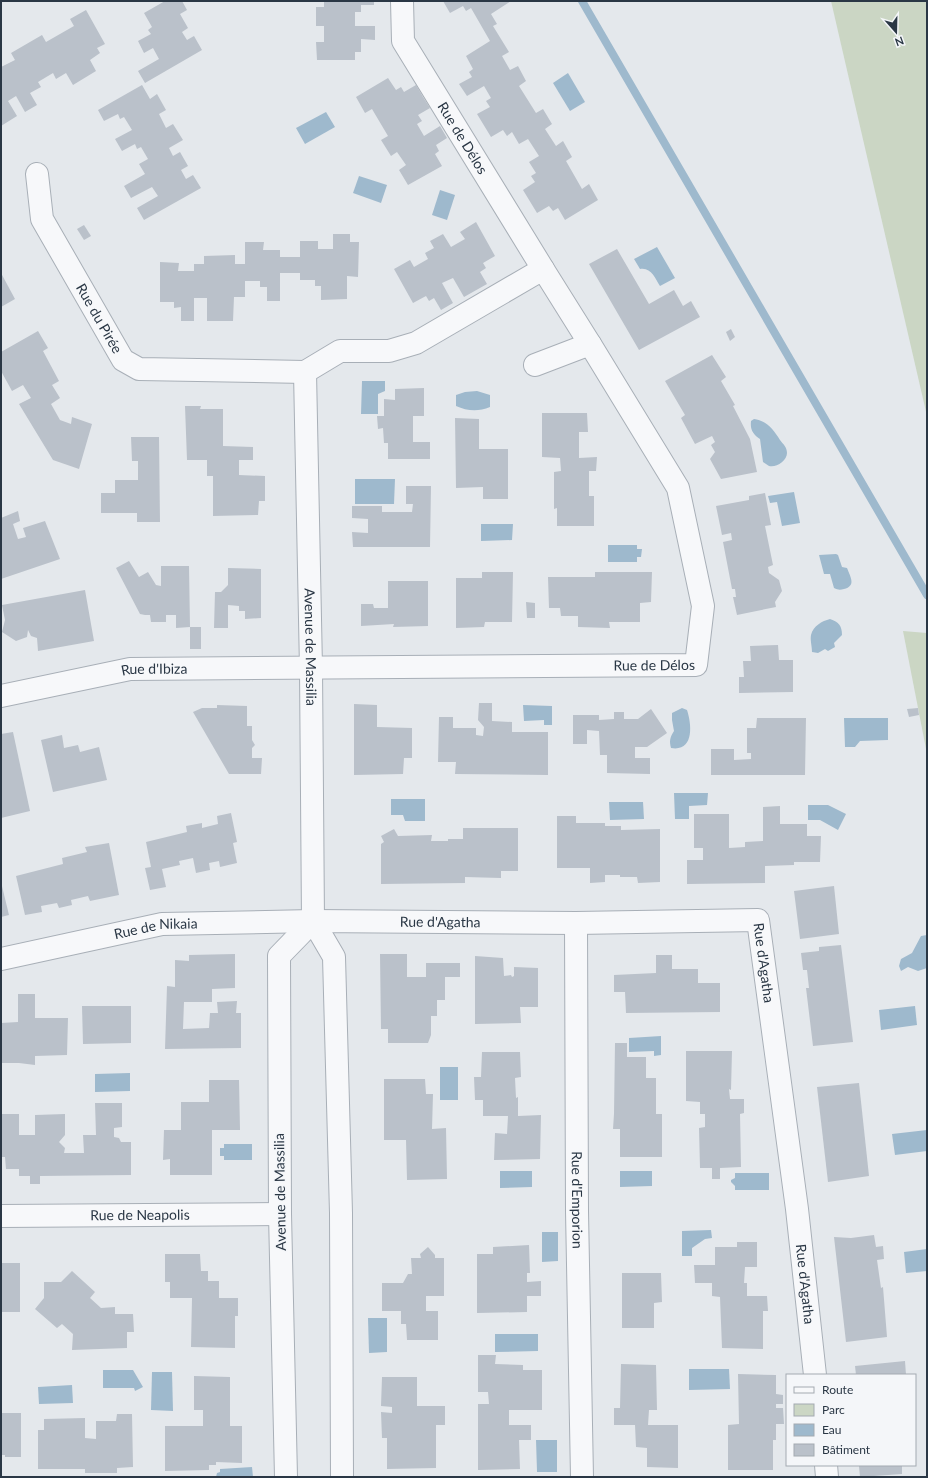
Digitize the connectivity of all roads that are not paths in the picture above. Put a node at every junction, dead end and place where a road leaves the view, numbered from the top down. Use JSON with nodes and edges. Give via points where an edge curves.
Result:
{"nodes":[{"id":1,"x":402,"y":1,"type":"edge"},
{"id":2,"x":37,"y":174,"type":"dead end"},
{"id":3,"x":543,"y":269,"type":"junction"},
{"id":4,"x":590,"y":344,"type":"junction"},
{"id":5,"x":535,"y":365,"type":"dead end"},
{"id":6,"x":305,"y":372,"type":"junction"},
{"id":7,"x":311,"y":668,"type":"junction"},
{"id":8,"x":1,"y":696,"type":"edge"},
{"id":9,"x":313,"y":921,"type":"junction"},
{"id":10,"x":576,"y":923,"type":"junction"},
{"id":11,"x":1,"y":959,"type":"edge"},
{"id":12,"x":280,"y":1214,"type":"junction"},
{"id":13,"x":1,"y":1216,"type":"edge"},
{"id":14,"x":815,"y":1374,"type":"edge"},
{"id":15,"x":826,"y":1466,"type":"edge"},
{"id":16,"x":286,"y":1477,"type":"edge"},
{"id":17,"x":342,"y":1477,"type":"edge"},
{"id":18,"x":582,"y":1477,"type":"edge"},
{"id":19,"x":827,"y":1477,"type":"edge"}],
"edges":[{"from":1,"to":3,"type":"street","name":"Rue de Délos","via":[[403,41]]},
{"from":2,"to":6,"type":"street","name":"Rue du Pirée","via":[[42,219],[122,360],[139,369]]},
{"from":3,"to":4,"type":"street","name":"Rue de Délos"},
{"from":3,"to":6,"type":"street","via":[[416,343],[389,351],[340,351]]},
{"from":4,"to":5,"type":"street"},
{"from":4,"to":7,"type":"street","name":"Rue de Délos","via":[[678,488],[703,606],[696,665]]},
{"from":6,"to":7,"type":"street","name":"Avenue de Massilia"},
{"from":7,"to":8,"type":"street","name":"Rue d'Ibiza","via":[[130,669]]},
{"from":7,"to":9,"type":"street","name":"Avenue de Massilia"},
{"from":9,"to":10,"type":"street","name":"Rue d'Agatha"},
{"from":9,"to":11,"type":"street","name":"Rue de Nikaia","via":[[162,924]]},
{"from":9,"to":12,"type":"street","name":"Avenue de Massilia","via":[[279,956]]},
{"from":9,"to":17,"type":"street","name":"Avenue de Massilia","via":[[334,957],[342,1213]]},
{"from":10,"to":14,"type":"street","name":"Rue d'Agatha","via":[[758,920],[797,1209]]},
{"from":10,"to":18,"type":"street","name":"Rue d'Emporion","via":[[577,1210]]},
{"from":12,"to":13,"type":"street","name":"Rue de Neapolis"},
{"from":12,"to":16,"type":"street","name":"Avenue de Massilia"},
{"from":15,"to":19,"type":"street"}]}
